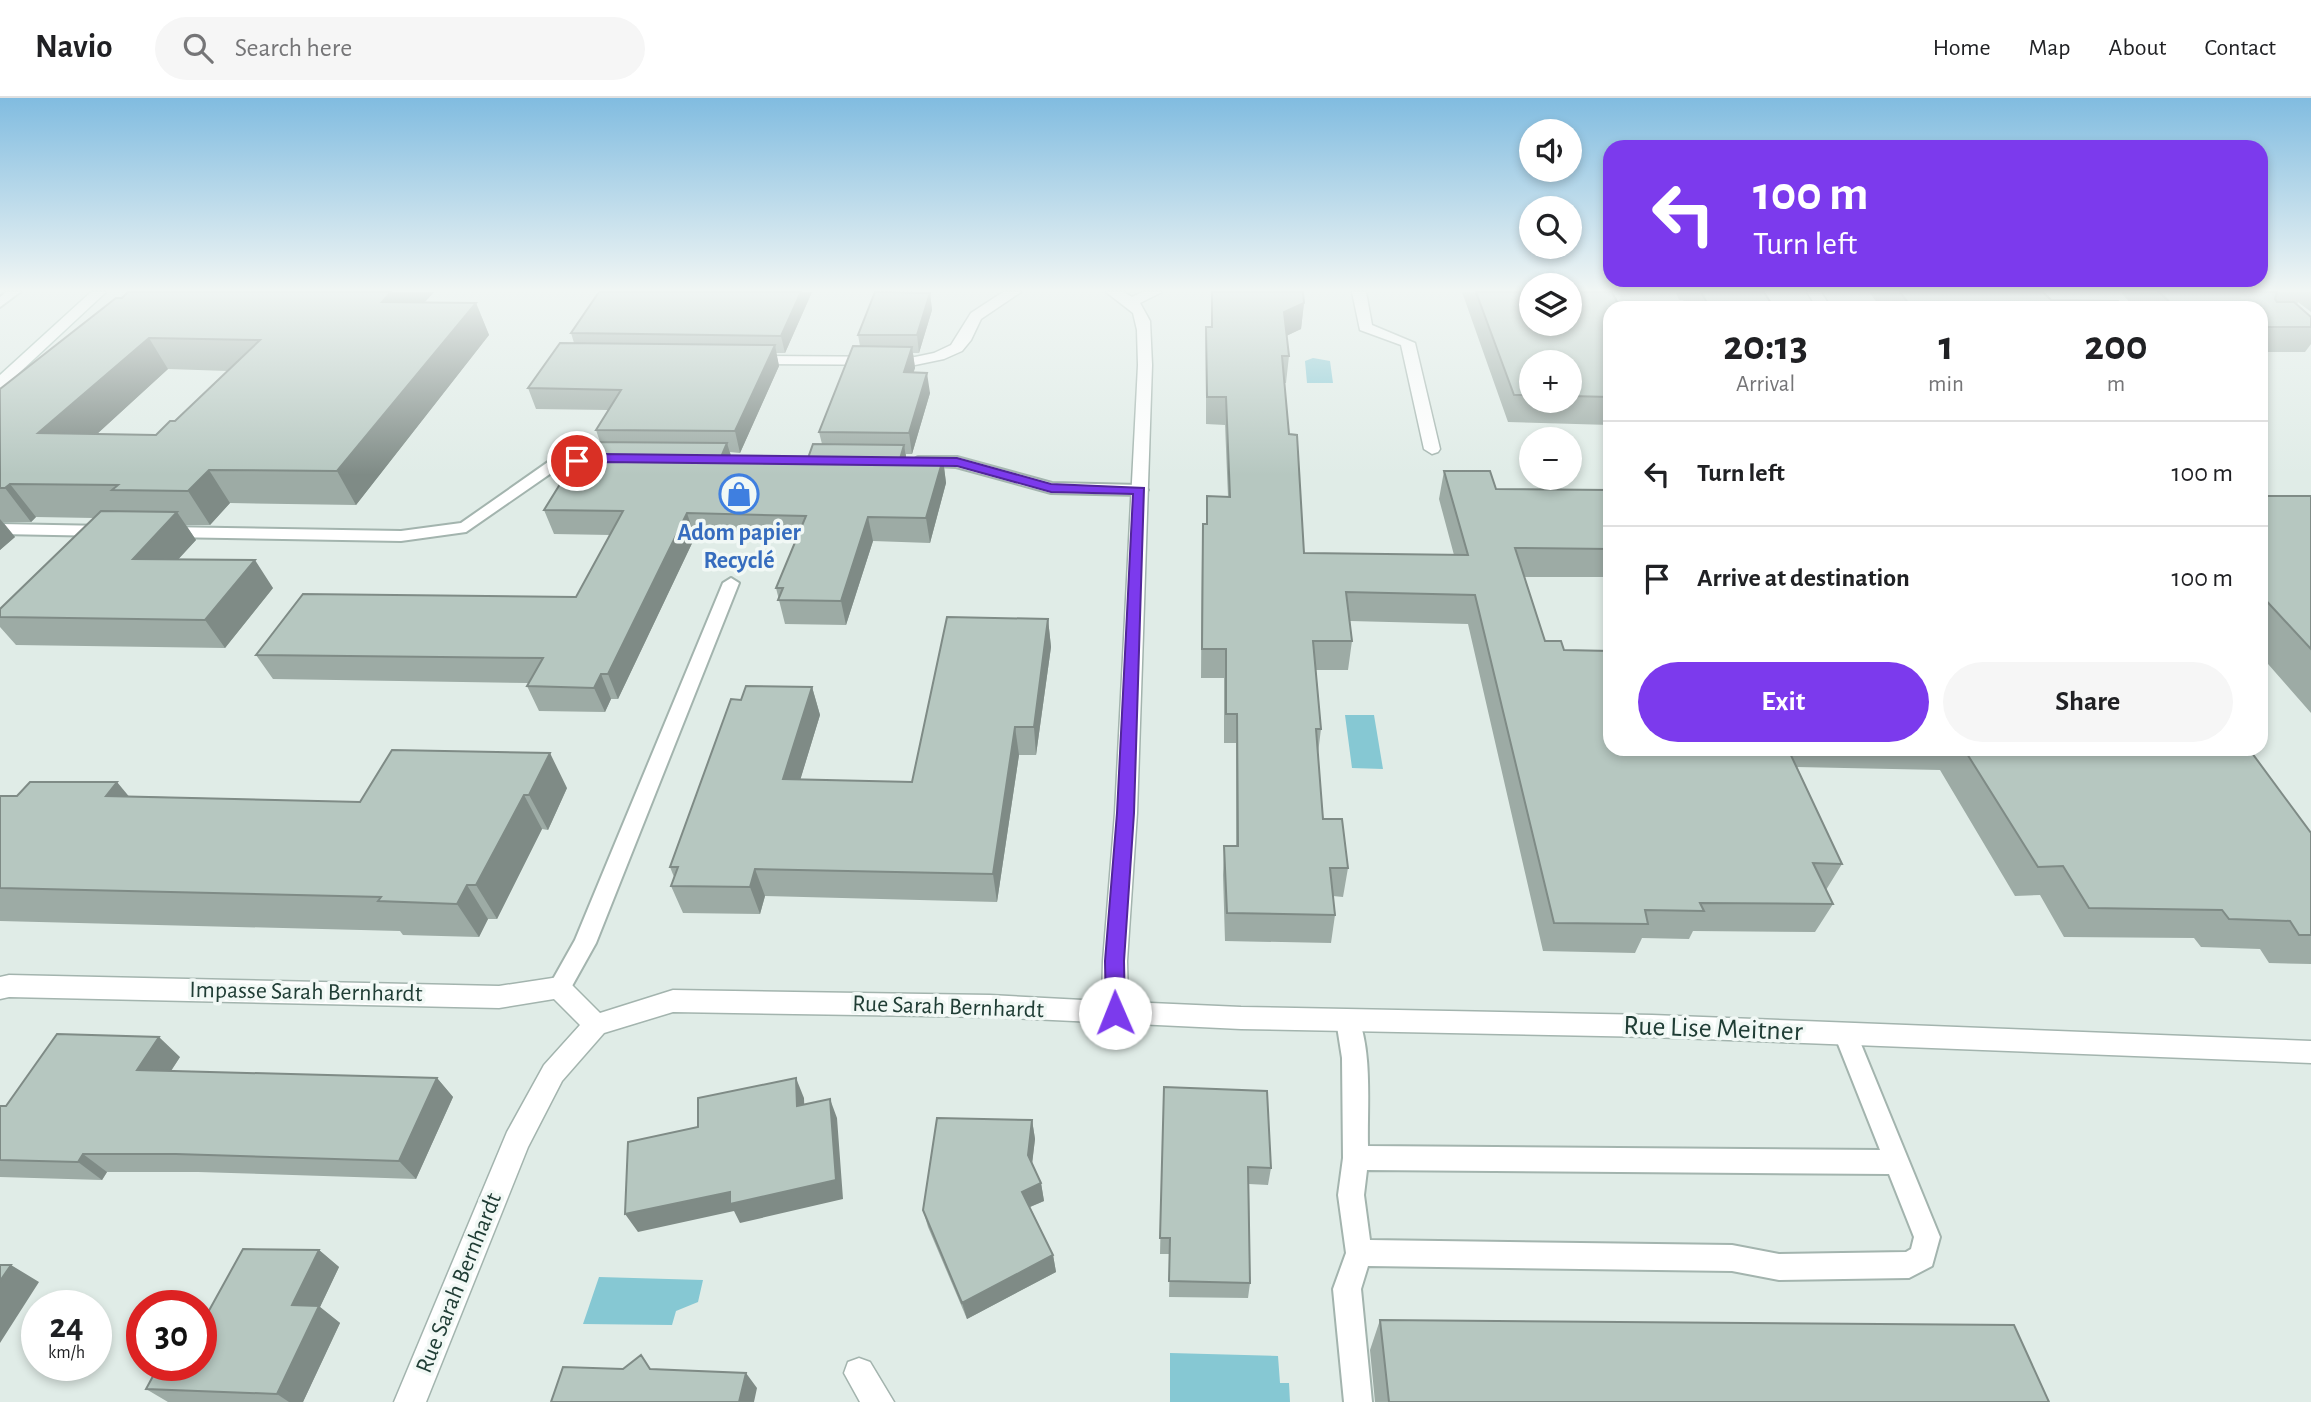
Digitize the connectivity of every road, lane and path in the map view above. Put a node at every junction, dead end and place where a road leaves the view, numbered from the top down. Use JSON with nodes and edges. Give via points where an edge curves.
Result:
{"nodes":[{"id":1,"x":33,"y":353,"type":"edge"},
{"id":2,"x":947,"y":353,"type":"edge"},
{"id":3,"x":1144,"y":353,"type":"edge"},
{"id":4,"x":1410,"y":353,"type":"edge"},
{"id":5,"x":739,"y":359,"type":"edge"},
{"id":6,"x":0,"y":383,"type":"edge"},
{"id":7,"x":1432,"y":449,"type":"dead end"},
{"id":8,"x":615,"y":458,"type":"edge"},
{"id":9,"x":903,"y":461,"type":"edge"},
{"id":10,"x":1140,"y":491,"type":"junction"},
{"id":11,"x":0,"y":529,"type":"edge"},
{"id":12,"x":124,"y":531,"type":"edge"},
{"id":13,"x":152,"y":532,"type":"edge"},
{"id":14,"x":731,"y":583,"type":"dead end"},
{"id":15,"x":0,"y":988,"type":"edge"},
{"id":16,"x":559,"y":988,"type":"junction"},
{"id":17,"x":1115,"y":1013,"type":"junction"},
{"id":18,"x":1348,"y":1020,"type":"junction"},
{"id":19,"x":596,"y":1025,"type":"junction"},
{"id":20,"x":1846,"y":1034,"type":"junction"},
{"id":21,"x":2311,"y":1052,"type":"edge"},
{"id":22,"x":1356,"y":1158,"type":"junction"},
{"id":23,"x":1897,"y":1163,"type":"junction"},
{"id":24,"x":1359,"y":1253,"type":"junction"},
{"id":25,"x":859,"y":1373,"type":"dead end"},
{"id":26,"x":410,"y":1402,"type":"edge"},
{"id":27,"x":878,"y":1402,"type":"edge"},
{"id":28,"x":1358,"y":1402,"type":"edge"}],
"edges":[{"from":1,"to":6,"type":"street"},
{"from":2,"to":5,"type":"street","via":[[889,361]]},
{"from":3,"to":10,"type":"street"},
{"from":4,"to":7,"type":"street"},
{"from":8,"to":13,"type":"lane","via":[[553,465],[466,527],[401,537]]},
{"from":9,"to":10,"type":"lane","via":[[957,462],[1051,488]]},
{"from":10,"to":17,"type":"street"},
{"from":11,"to":12,"type":"lane"},
{"from":14,"to":16,"type":"lane","via":[[585,943]]},
{"from":15,"to":16,"type":"street","name":"Impasse Sarah Bernhardt","via":[[499,996]]},
{"from":16,"to":19,"type":"street"},
{"from":17,"to":18,"type":"street","name":"Rue Lise Meitner"},
{"from":17,"to":19,"type":"street","name":"Rue Sarah Bernhardt","via":[[990,1006],[673,1001]]},
{"from":18,"to":20,"type":"street","name":"Rue Lise Meitner"},
{"from":18,"to":22,"type":"lane","via":[[1354,1058]]},
{"from":19,"to":26,"type":"street","name":"Rue Sarah Bernhardt","via":[[553,1073],[517,1141]]},
{"from":20,"to":21,"type":"street","name":"Rue Lise Meitner"},
{"from":20,"to":23,"type":"lane"},
{"from":22,"to":23,"type":"lane"},
{"from":22,"to":24,"type":"lane","via":[[1351,1195]]},
{"from":23,"to":24,"type":"lane","via":[[1927,1237],[1923,1257],[1909,1265],[1779,1266],[1732,1258]]},
{"from":24,"to":28,"type":"lane","via":[[1347,1289]]},
{"from":25,"to":27,"type":"street"}]}
